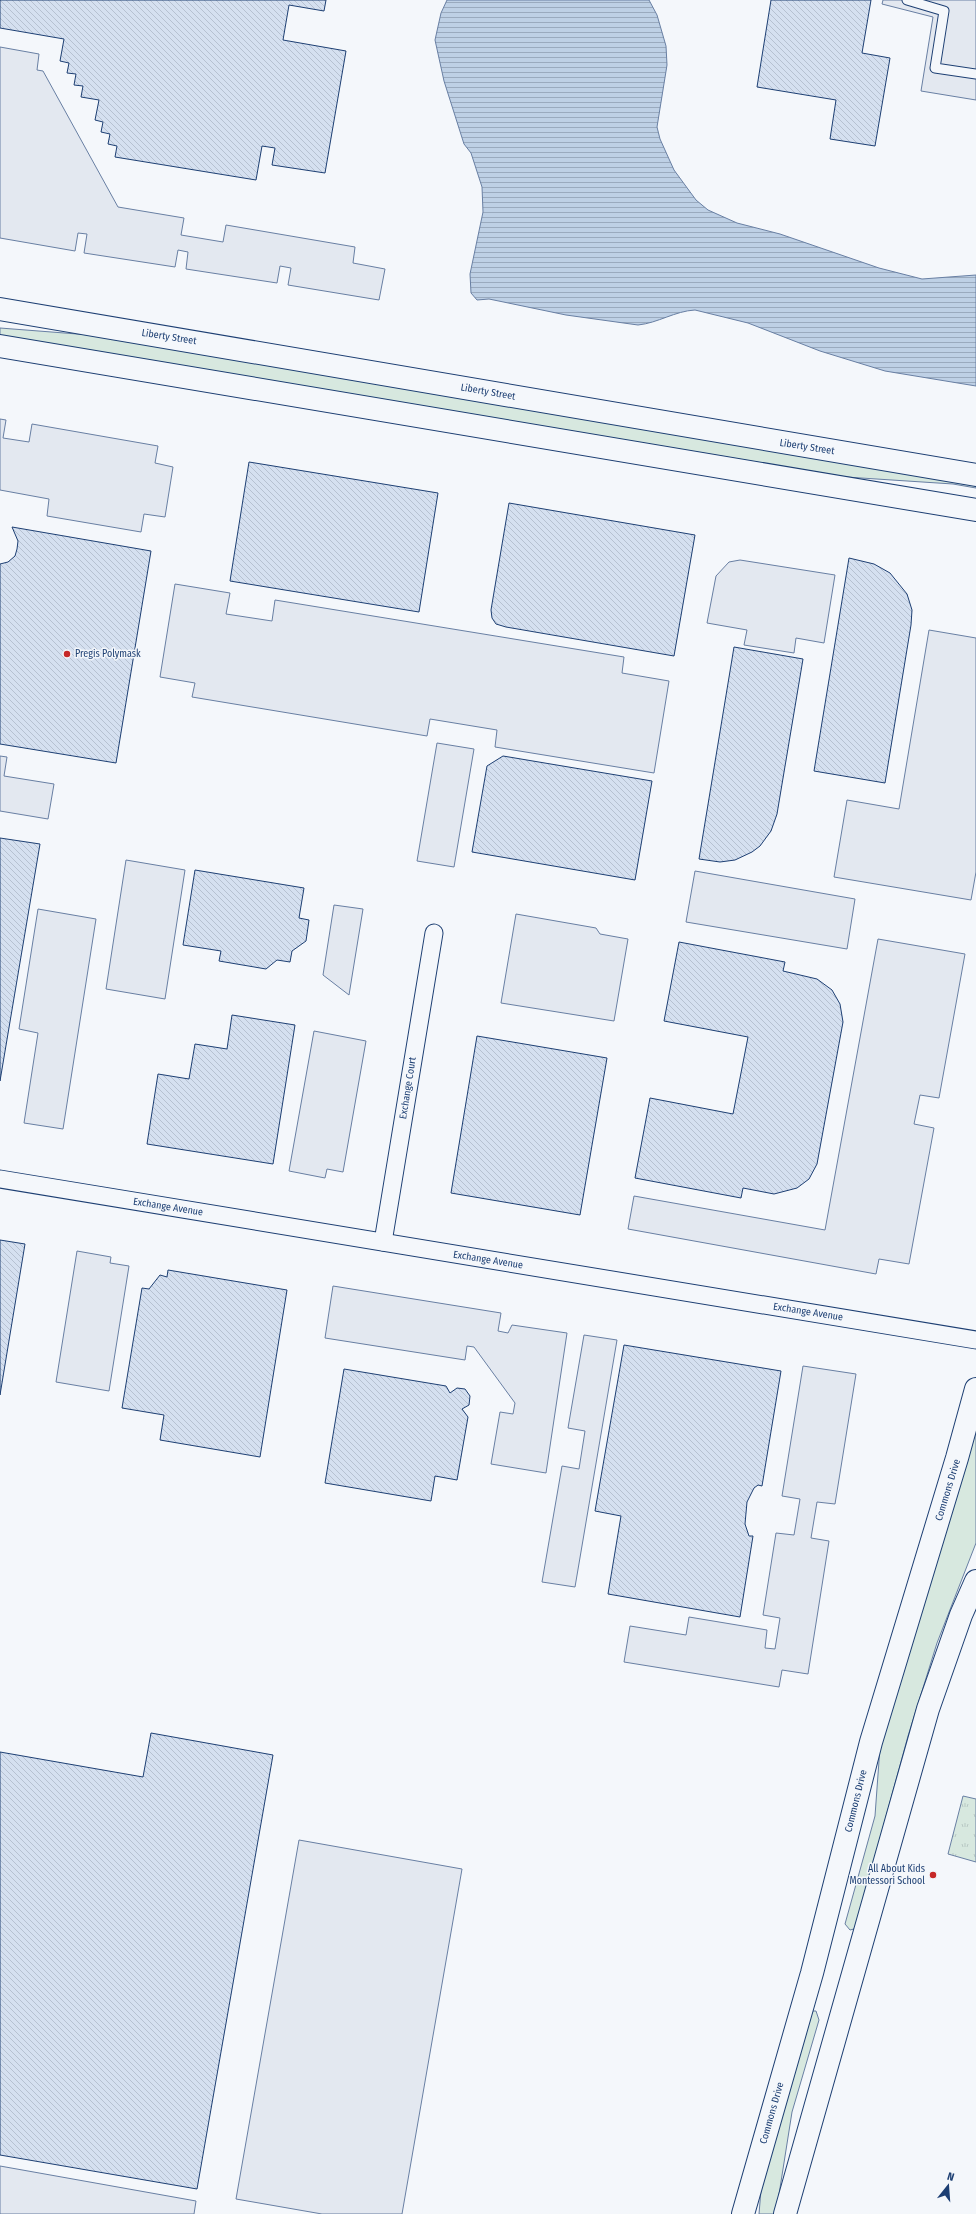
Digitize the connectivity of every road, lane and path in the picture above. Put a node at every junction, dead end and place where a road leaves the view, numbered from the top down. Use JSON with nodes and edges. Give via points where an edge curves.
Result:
{"nodes":[{"id":1,"x":907,"y":0,"type":"edge"},
{"id":2,"x":976,"y":74,"type":"edge"},
{"id":3,"x":0,"y":309,"type":"edge"},
{"id":4,"x":0,"y":346,"type":"edge"},
{"id":5,"x":976,"y":475,"type":"edge"},
{"id":6,"x":976,"y":510,"type":"edge"},
{"id":7,"x":434,"y":933,"type":"dead end"},
{"id":8,"x":0,"y":1179,"type":"edge"},
{"id":9,"x":383,"y":1242,"type":"junction"},
{"id":10,"x":976,"y":1340,"type":"edge"},
{"id":11,"x":976,"y":1389,"type":"edge"},
{"id":12,"x":976,"y":1581,"type":"edge"},
{"id":13,"x":743,"y":2214,"type":"edge"},
{"id":14,"x":785,"y":2214,"type":"edge"}],
"edges":[{"from":1,"to":2,"type":"lane","via":[[944,11],[935,68]]},
{"from":3,"to":5,"type":"street","name":"Liberty Street"},
{"from":4,"to":6,"type":"street"},
{"from":7,"to":9,"type":"street","name":"Exchange Court"},
{"from":8,"to":9,"type":"street","name":"Exchange Avenue"},
{"from":9,"to":10,"type":"street","name":"Exchange Avenue"},
{"from":11,"to":13,"type":"street","name":"Commons Drive","via":[[871,1742],[812,1973]]},
{"from":12,"to":14,"type":"street","via":[[956,1628],[928,1709]]}]}
